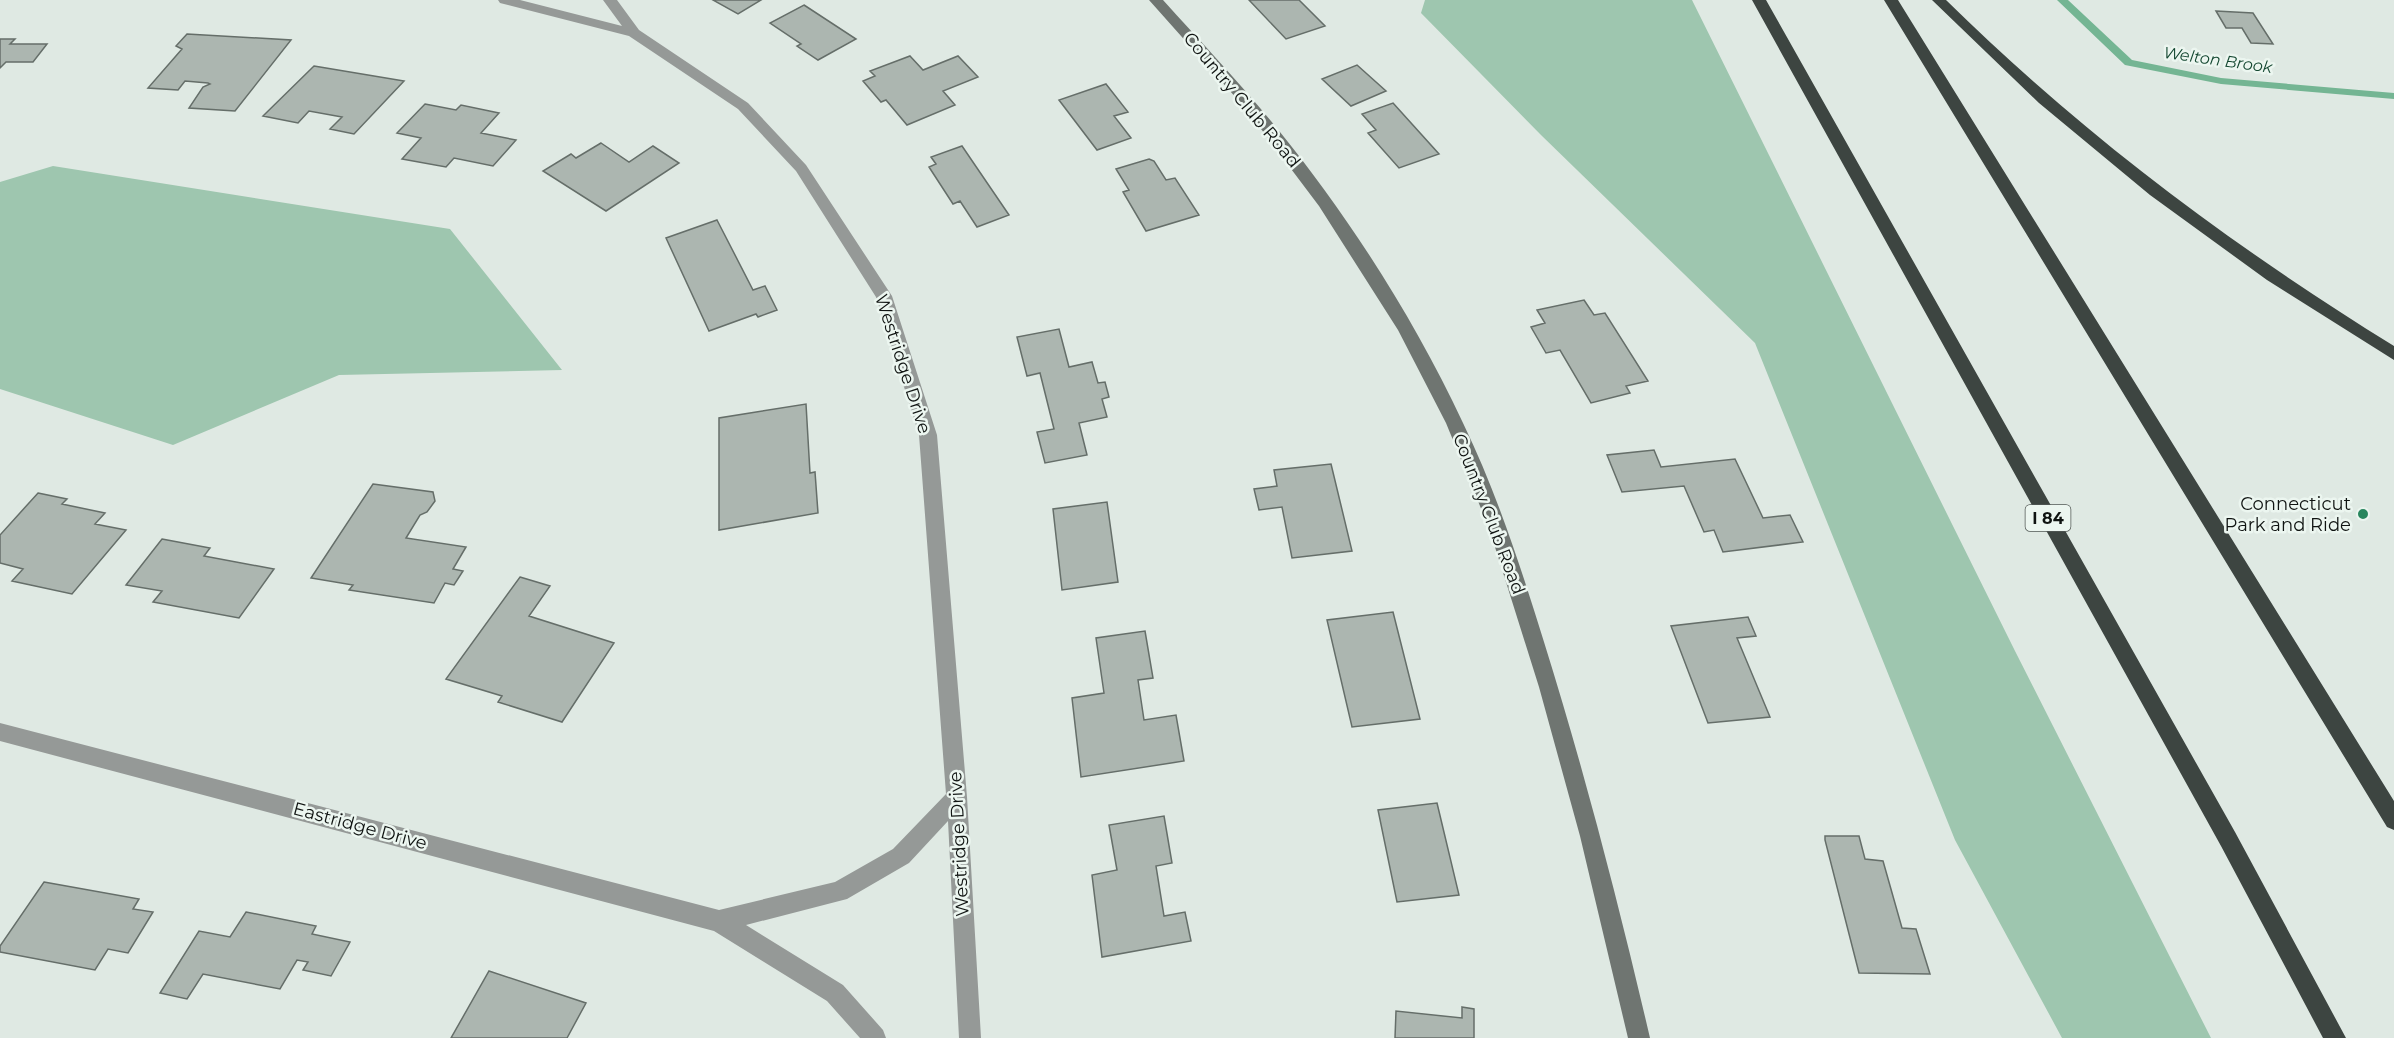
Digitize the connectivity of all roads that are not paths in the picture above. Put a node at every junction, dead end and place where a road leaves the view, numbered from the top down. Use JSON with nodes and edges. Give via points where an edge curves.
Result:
{"nodes":[{"id":1,"x":505,"y":0,"type":"edge"},
{"id":2,"x":610,"y":0,"type":"edge"},
{"id":3,"x":1156,"y":0,"type":"edge"},
{"id":4,"x":1759,"y":0,"type":"edge"},
{"id":5,"x":1891,"y":0,"type":"edge"},
{"id":6,"x":1939,"y":0,"type":"edge"},
{"id":7,"x":634,"y":33,"type":"junction"},
{"id":8,"x":2394,"y":354,"type":"edge"},
{"id":9,"x":0,"y":732,"type":"edge"},
{"id":10,"x":957,"y":797,"type":"junction"},
{"id":11,"x":2394,"y":820,"type":"edge"},
{"id":12,"x":720,"y":921,"type":"junction"},
{"id":13,"x":875,"y":1038,"type":"edge"},
{"id":14,"x":970,"y":1038,"type":"edge"},
{"id":15,"x":1639,"y":1038,"type":"edge"},
{"id":16,"x":2335,"y":1038,"type":"edge"}],
"edges":[{"from":1,"to":7,"type":"street","name":"Westridge Drive"},
{"from":2,"to":7,"type":"street"},
{"from":3,"to":15,"type":"street","name":"Country Club Road","via":[[1304,172],[1361,257],[1454,420],[1489,504],[1564,735]]},
{"from":4,"to":16,"type":"highway","number":"I 84"},
{"from":5,"to":11,"type":"highway"},
{"from":6,"to":8,"type":"highway","via":[[2027,86],[2152,188],[2221,239]]},
{"from":7,"to":10,"type":"street","name":"Westridge Drive","via":[[743,106],[801,168],[884,296],[928,435]]},
{"from":9,"to":12,"type":"street","name":"Eastridge Drive"},
{"from":10,"to":12,"type":"street","name":"Eastridge Drive","via":[[901,856],[839,892]]},
{"from":10,"to":14,"type":"street","name":"Westridge Drive"},
{"from":12,"to":13,"type":"street","name":"Eastridge Drive","via":[[835,993]]}]}
